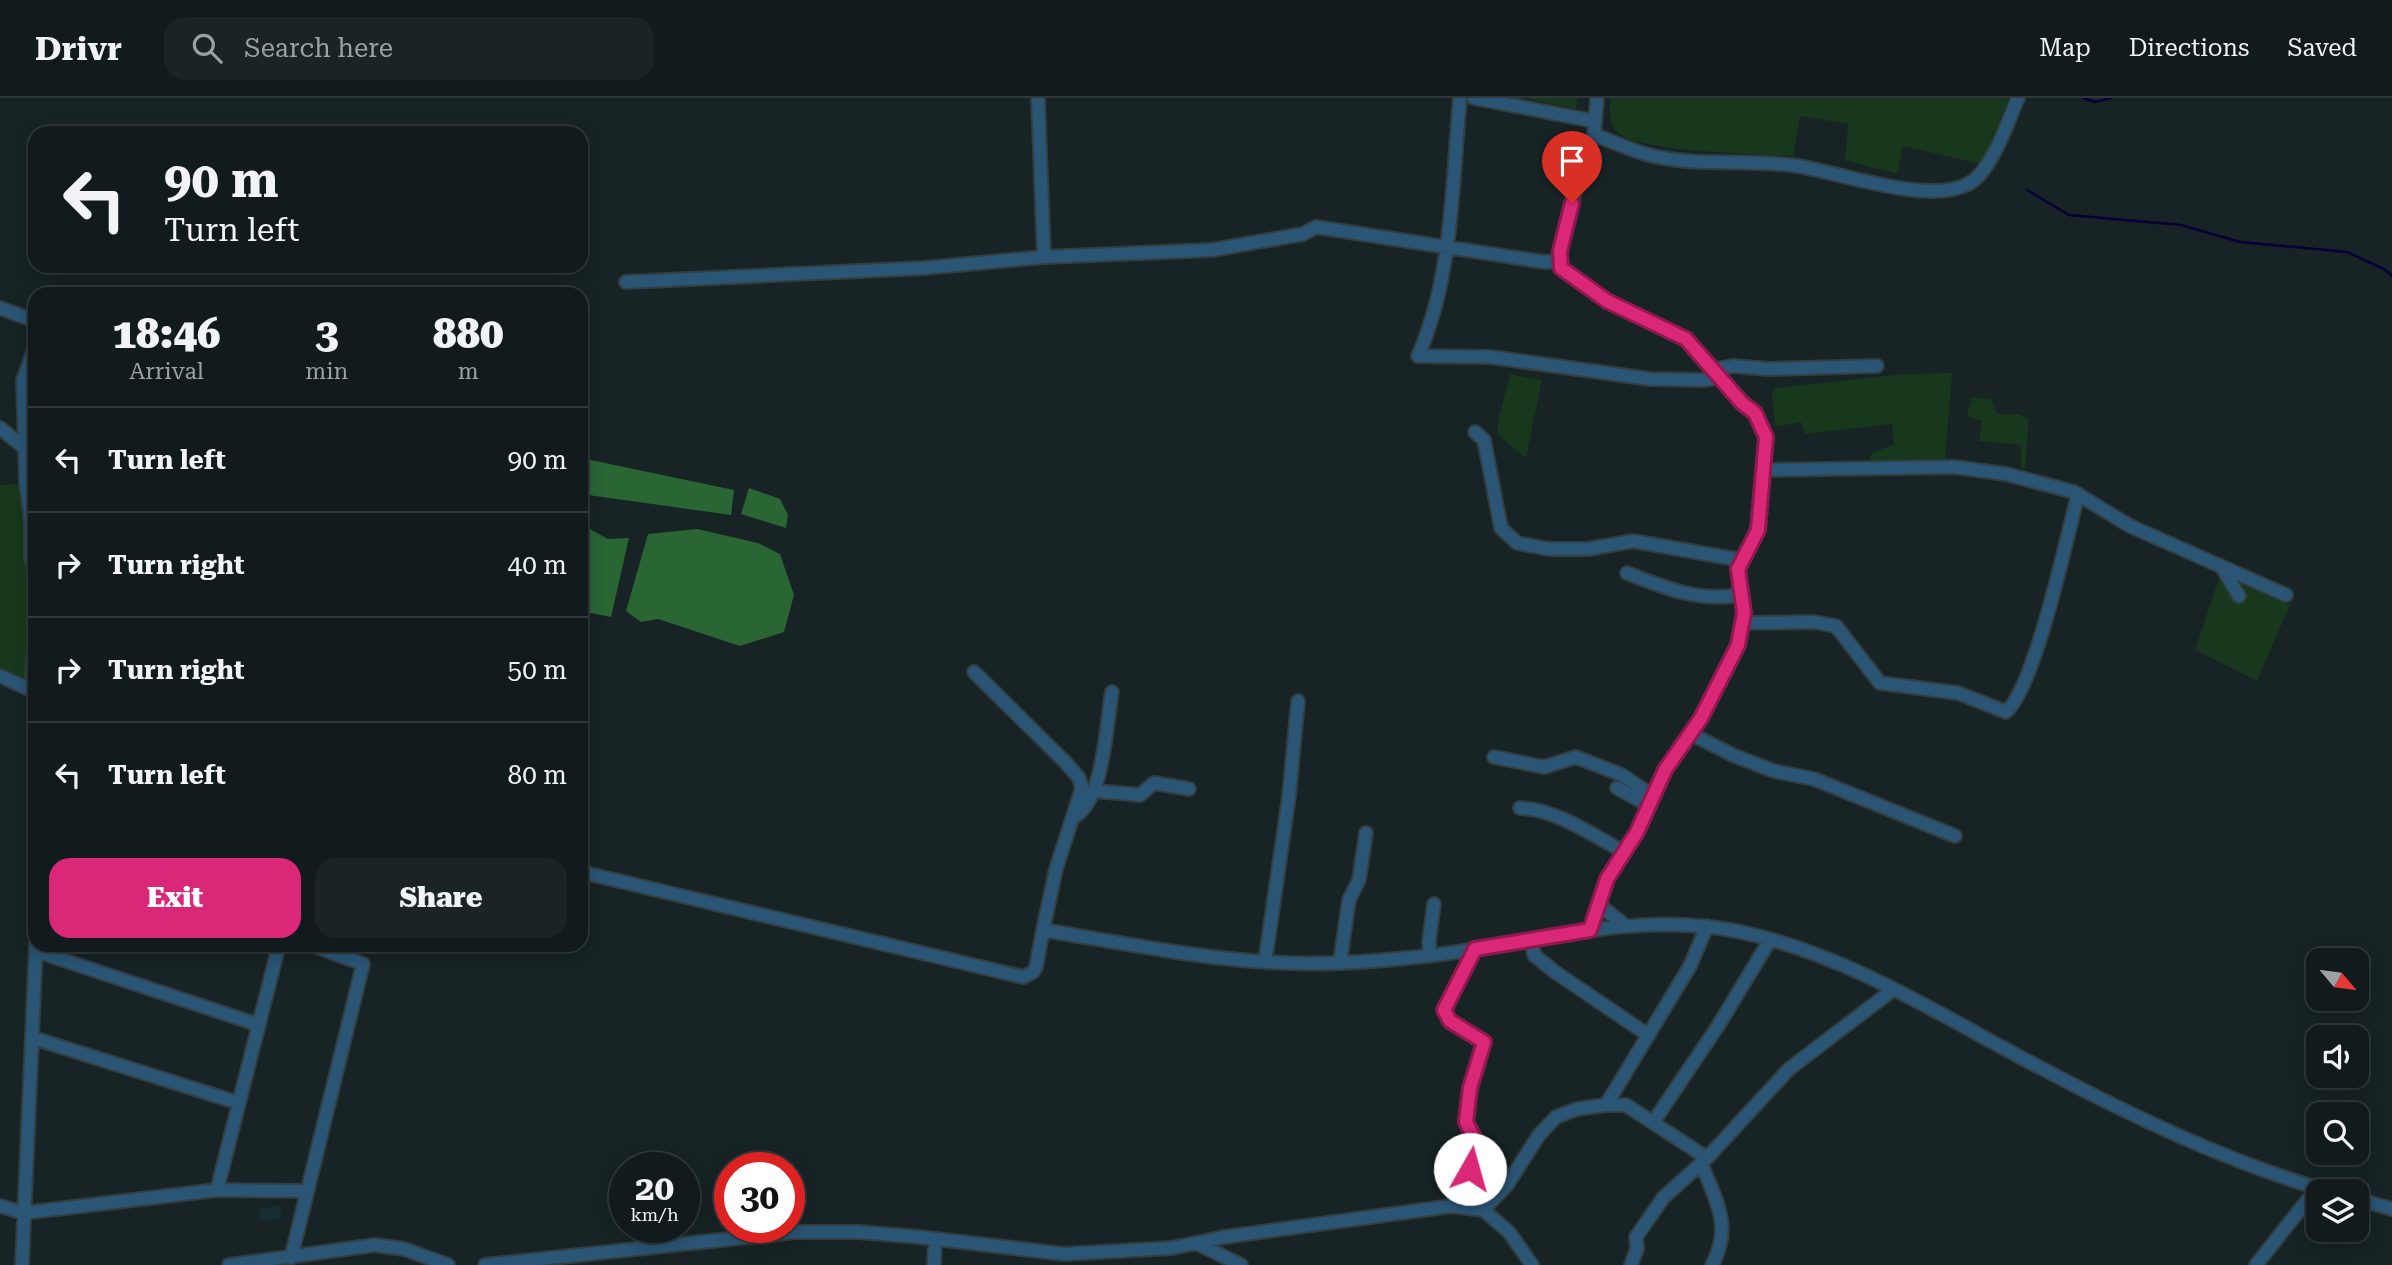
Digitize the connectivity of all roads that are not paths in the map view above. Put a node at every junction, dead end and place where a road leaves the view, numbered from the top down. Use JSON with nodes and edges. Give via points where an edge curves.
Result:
{"nodes":[{"id":1,"x":1038,"y":98,"type":"edge"},
{"id":2,"x":1460,"y":98,"type":"edge"},
{"id":3,"x":1474,"y":98,"type":"edge"},
{"id":4,"x":1597,"y":98,"type":"edge"},
{"id":5,"x":2018,"y":98,"type":"edge"},
{"id":6,"x":1594,"y":128,"type":"junction"},
{"id":7,"x":1446,"y":246,"type":"junction"},
{"id":8,"x":1044,"y":257,"type":"junction"},
{"id":9,"x":1561,"y":261,"type":"junction"},
{"id":10,"x":625,"y":282,"type":"dead end"},
{"id":11,"x":0,"y":308,"type":"edge"},
{"id":12,"x":28,"y":318,"type":"edge"},
{"id":13,"x":28,"y":366,"type":"edge"},
{"id":14,"x":1877,"y":366,"type":"dead end"},
{"id":15,"x":1716,"y":369,"type":"junction"},
{"id":16,"x":0,"y":428,"type":"edge"},
{"id":17,"x":1475,"y":432,"type":"dead end"},
{"id":18,"x":27,"y":450,"type":"junction"},
{"id":19,"x":1765,"y":470,"type":"junction"},
{"id":20,"x":28,"y":477,"type":"edge"},
{"id":21,"x":2078,"y":494,"type":"junction"},
{"id":22,"x":1741,"y":560,"type":"junction"},
{"id":23,"x":2221,"y":567,"type":"junction"},
{"id":24,"x":1627,"y":573,"type":"dead end"},
{"id":25,"x":1740,"y":595,"type":"junction"},
{"id":26,"x":2286,"y":595,"type":"dead end"},
{"id":27,"x":2239,"y":596,"type":"dead end"},
{"id":28,"x":1744,"y":624,"type":"junction"},
{"id":29,"x":974,"y":672,"type":"dead end"},
{"id":30,"x":0,"y":676,"type":"edge"},
{"id":31,"x":28,"y":691,"type":"edge"},
{"id":32,"x":1112,"y":692,"type":"dead end"},
{"id":33,"x":1298,"y":701,"type":"dead end"},
{"id":34,"x":1691,"y":734,"type":"junction"},
{"id":35,"x":1494,"y":757,"type":"dead end"},
{"id":36,"x":1618,"y":788,"type":"dead end"},
{"id":37,"x":1189,"y":789,"type":"dead end"},
{"id":38,"x":1095,"y":791,"type":"junction"},
{"id":39,"x":1652,"y":801,"type":"junction"},
{"id":40,"x":1520,"y":807,"type":"dead end"},
{"id":41,"x":1073,"y":818,"type":"junction"},
{"id":42,"x":1366,"y":833,"type":"dead end"},
{"id":43,"x":1955,"y":836,"type":"dead end"},
{"id":44,"x":1624,"y":852,"type":"junction"},
{"id":45,"x":588,"y":874,"type":"edge"},
{"id":46,"x":1434,"y":904,"type":"dead end"},
{"id":47,"x":1598,"y":904,"type":"junction"},
{"id":48,"x":1626,"y":926,"type":"junction"},
{"id":49,"x":1707,"y":926,"type":"junction"},
{"id":50,"x":1043,"y":930,"type":"junction"},
{"id":51,"x":1590,"y":930,"type":"junction"},
{"id":52,"x":1531,"y":939,"type":"junction"},
{"id":53,"x":1770,"y":940,"type":"junction"},
{"id":54,"x":1475,"y":949,"type":"junction"},
{"id":55,"x":36,"y":952,"type":"edge"},
{"id":56,"x":48,"y":952,"type":"edge"},
{"id":57,"x":277,"y":952,"type":"edge"},
{"id":58,"x":330,"y":952,"type":"edge"},
{"id":59,"x":1430,"y":955,"type":"junction"},
{"id":60,"x":1265,"y":962,"type":"junction"},
{"id":61,"x":1340,"y":962,"type":"junction"},
{"id":62,"x":1894,"y":989,"type":"junction"},
{"id":63,"x":259,"y":1024,"type":"junction"},
{"id":64,"x":1648,"y":1035,"type":"junction"},
{"id":65,"x":33,"y":1038,"type":"junction"},
{"id":66,"x":239,"y":1103,"type":"junction"},
{"id":67,"x":1606,"y":1105,"type":"junction"},
{"id":68,"x":1654,"y":1121,"type":"junction"},
{"id":69,"x":1704,"y":1161,"type":"junction"},
{"id":70,"x":2306,"y":1184,"type":"edge"},
{"id":71,"x":217,"y":1190,"type":"junction"},
{"id":72,"x":307,"y":1191,"type":"junction"},
{"id":73,"x":2306,"y":1202,"type":"edge"},
{"id":74,"x":2369,"y":1202,"type":"edge"},
{"id":75,"x":0,"y":1206,"type":"edge"},
{"id":76,"x":1452,"y":1206,"type":"junction"},
{"id":77,"x":2392,"y":1209,"type":"edge"},
{"id":78,"x":1483,"y":1210,"type":"junction"},
{"id":79,"x":23,"y":1213,"type":"junction"},
{"id":80,"x":935,"y":1239,"type":"junction"},
{"id":81,"x":1196,"y":1243,"type":"junction"},
{"id":82,"x":290,"y":1258,"type":"junction"},
{"id":83,"x":22,"y":1265,"type":"edge"},
{"id":84,"x":229,"y":1265,"type":"edge"},
{"id":85,"x":448,"y":1265,"type":"edge"},
{"id":86,"x":485,"y":1265,"type":"edge"},
{"id":87,"x":934,"y":1265,"type":"edge"},
{"id":88,"x":1241,"y":1265,"type":"edge"},
{"id":89,"x":1532,"y":1265,"type":"edge"},
{"id":90,"x":1631,"y":1265,"type":"edge"},
{"id":91,"x":1712,"y":1265,"type":"edge"},
{"id":92,"x":2256,"y":1265,"type":"edge"}],
"edges":[{"from":1,"to":8,"type":"street"},
{"from":2,"to":7,"type":"street"},
{"from":3,"to":6,"type":"street"},
{"from":4,"to":6,"type":"street"},
{"from":5,"to":6,"type":"street","via":[[1985,168],[1971,183],[1949,192],[1797,166],[1649,155]]},
{"from":6,"to":9,"type":"street"},
{"from":7,"to":8,"type":"street","via":[[1315,227],[1303,234],[1212,250]]},
{"from":7,"to":9,"type":"street"},
{"from":7,"to":15,"type":"street","via":[[1418,356],[1491,358],[1650,379],[1711,379]]},
{"from":8,"to":10,"type":"street","via":[[924,268]]},
{"from":9,"to":15,"type":"street","via":[[1561,268],[1607,301],[1686,339]]},
{"from":11,"to":12,"type":"street"},
{"from":13,"to":18,"type":"street","via":[[23,380]]},
{"from":14,"to":15,"type":"street"},
{"from":15,"to":19,"type":"street","via":[[1763,426]]},
{"from":16,"to":18,"type":"street"},
{"from":17,"to":22,"type":"street","via":[[1484,440],[1501,528],[1517,543],[1588,549],[1633,541]]},
{"from":18,"to":20,"type":"street"},
{"from":19,"to":21,"type":"street","via":[[1954,467],[2006,474]]},
{"from":19,"to":22,"type":"street","via":[[1758,530]]},
{"from":21,"to":23,"type":"street","via":[[2130,526]]},
{"from":21,"to":28,"type":"street","via":[[2042,635],[2006,712],[1958,693],[1880,683],[1836,626],[1814,622]]},
{"from":22,"to":25,"type":"street"},
{"from":23,"to":26,"type":"street"},
{"from":23,"to":27,"type":"street"},
{"from":24,"to":25,"type":"street","via":[[1664,589],[1697,596]]},
{"from":25,"to":28,"type":"street"},
{"from":28,"to":34,"type":"street","via":[[1726,673]]},
{"from":29,"to":41,"type":"street","via":[[1079,778],[1082,788]]},
{"from":30,"to":31,"type":"street"},
{"from":32,"to":38,"type":"street"},
{"from":33,"to":60,"type":"street"},
{"from":34,"to":39,"type":"street","via":[[1665,770]]},
{"from":34,"to":43,"type":"street","via":[[1735,756],[1774,771],[1814,779]]},
{"from":35,"to":39,"type":"street","via":[[1544,767],[1576,757],[1622,775]]},
{"from":36,"to":39,"type":"street"},
{"from":37,"to":38,"type":"street","via":[[1154,783],[1140,796]]},
{"from":38,"to":41,"type":"street"},
{"from":39,"to":44,"type":"street"},
{"from":40,"to":44,"type":"street","via":[[1568,823]]},
{"from":41,"to":50,"type":"street"},
{"from":42,"to":61,"type":"street"},
{"from":44,"to":47,"type":"street"},
{"from":45,"to":50,"type":"street","via":[[1023,977],[1033,972]]},
{"from":46,"to":59,"type":"street"},
{"from":47,"to":48,"type":"street"},
{"from":47,"to":51,"type":"street"},
{"from":48,"to":49,"type":"street"},
{"from":48,"to":51,"type":"street"},
{"from":49,"to":53,"type":"street"},
{"from":49,"to":64,"type":"street","via":[[1690,966]]},
{"from":50,"to":60,"type":"street"},
{"from":51,"to":52,"type":"street"},
{"from":52,"to":54,"type":"street"},
{"from":52,"to":64,"type":"street","via":[[1535,956]]},
{"from":53,"to":62,"type":"street"},
{"from":53,"to":68,"type":"street"},
{"from":54,"to":59,"type":"street"},
{"from":54,"to":76,"type":"street","via":[[1444,1010],[1450,1021],[1484,1042],[1467,1103],[1466,1122],[1475,1136],[1477,1153]]},
{"from":55,"to":65,"type":"street"},
{"from":56,"to":63,"type":"street"},
{"from":57,"to":63,"type":"street"},
{"from":58,"to":72,"type":"street","via":[[363,964]]},
{"from":59,"to":61,"type":"street"},
{"from":60,"to":61,"type":"street"},
{"from":62,"to":69,"type":"street","via":[[1788,1069]]},
{"from":62,"to":70,"type":"street","via":[[2164,1129]]},
{"from":63,"to":66,"type":"street"},
{"from":64,"to":67,"type":"street"},
{"from":65,"to":66,"type":"street"},
{"from":65,"to":79,"type":"street"},
{"from":66,"to":71,"type":"street"},
{"from":67,"to":68,"type":"street","via":[[1626,1105]]},
{"from":67,"to":78,"type":"street","via":[[1556,1116],[1507,1185]]},
{"from":68,"to":69,"type":"street"},
{"from":69,"to":90,"type":"street","via":[[1646,1219],[1636,1237]]},
{"from":69,"to":91,"type":"street","via":[[1724,1233]]},
{"from":71,"to":72,"type":"street"},
{"from":71,"to":79,"type":"street"},
{"from":72,"to":82,"type":"street"},
{"from":73,"to":92,"type":"street"},
{"from":74,"to":77,"type":"street"},
{"from":75,"to":79,"type":"street"},
{"from":76,"to":78,"type":"street"},
{"from":76,"to":81,"type":"street"},
{"from":78,"to":89,"type":"street","via":[[1509,1233]]},
{"from":79,"to":83,"type":"street"},
{"from":80,"to":81,"type":"street","via":[[1064,1254]]},
{"from":80,"to":86,"type":"street","via":[[796,1232]]},
{"from":80,"to":87,"type":"street"},
{"from":81,"to":88,"type":"street"},
{"from":82,"to":84,"type":"street"},
{"from":82,"to":85,"type":"street","via":[[375,1245],[404,1249]]}]}
